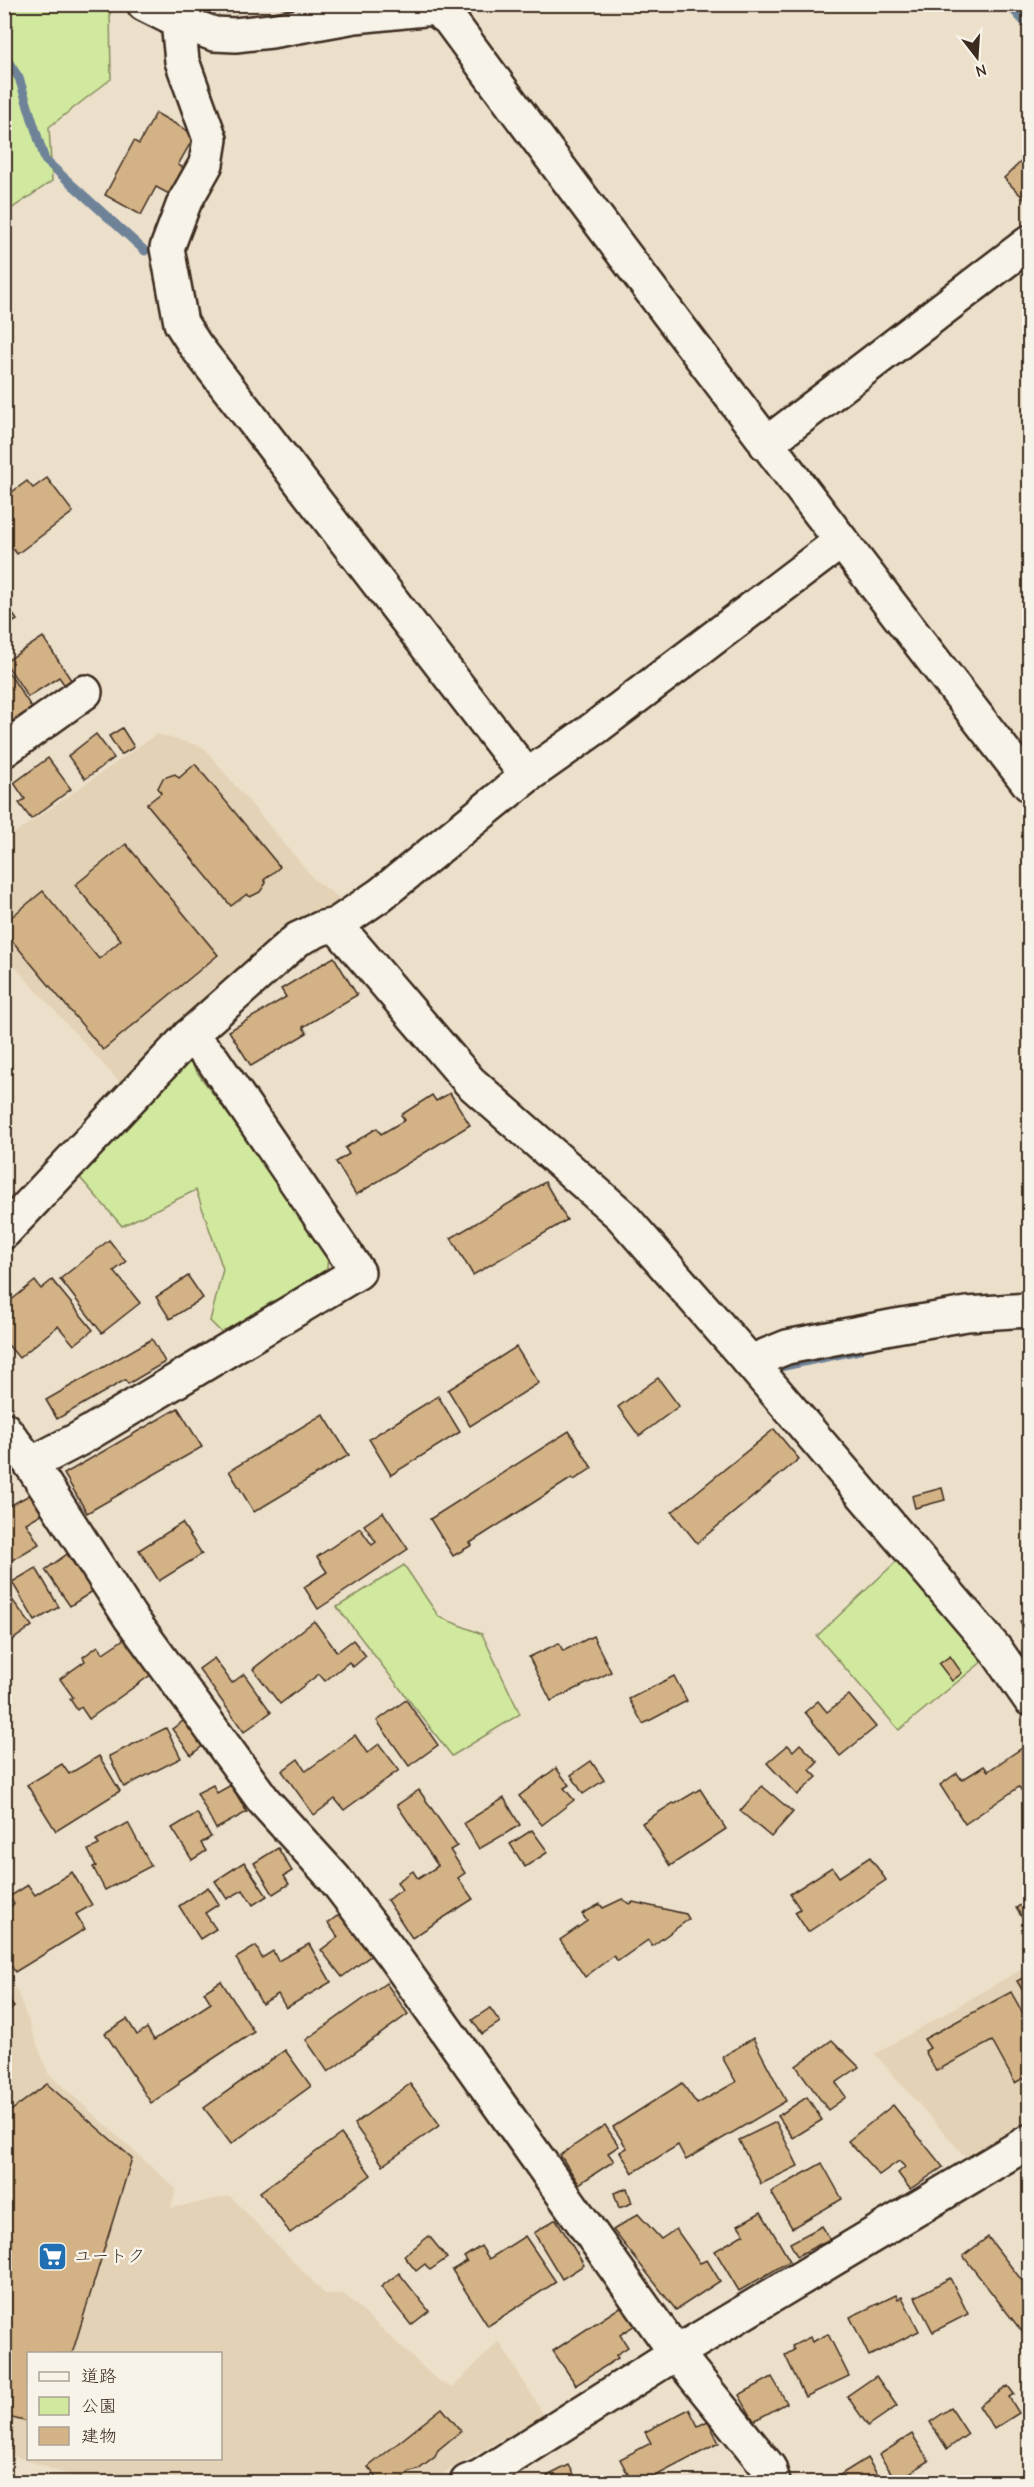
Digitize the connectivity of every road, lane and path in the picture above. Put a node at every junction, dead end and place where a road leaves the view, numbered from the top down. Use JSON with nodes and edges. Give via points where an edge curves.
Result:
{"nodes":[{"id":1,"x":144,"y":4,"type":"edge"},
{"id":2,"x":434,"y":7,"type":"edge"},
{"id":3,"x":178,"y":21,"type":"junction"},
{"id":4,"x":1029,"y":242,"type":"edge"},
{"id":5,"x":766,"y":444,"type":"junction"},
{"id":6,"x":840,"y":542,"type":"junction"},
{"id":7,"x":86,"y":692,"type":"dead end"},
{"id":8,"x":4,"y":750,"type":"edge"},
{"id":9,"x":527,"y":776,"type":"junction"},
{"id":10,"x":1029,"y":785,"type":"edge"},
{"id":11,"x":336,"y":925,"type":"junction"},
{"id":12,"x":189,"y":1036,"type":"junction"},
{"id":13,"x":4,"y":1232,"type":"edge"},
{"id":14,"x":1029,"y":1310,"type":"edge"},
{"id":15,"x":750,"y":1362,"type":"junction"},
{"id":16,"x":4,"y":1429,"type":"edge"},
{"id":17,"x":31,"y":1464,"type":"junction"},
{"id":18,"x":1029,"y":1699,"type":"edge"},
{"id":19,"x":1029,"y":2141,"type":"edge"},
{"id":20,"x":676,"y":2352,"type":"junction"},
{"id":21,"x":467,"y":2482,"type":"edge"},
{"id":22,"x":773,"y":2482,"type":"edge"}],
"edges":[{"from":1,"to":3,"type":"street"},
{"from":2,"to":3,"type":"street","via":[[235,35],[214,34]]},
{"from":2,"to":5,"type":"street","via":[[449,19]]},
{"from":3,"to":9,"type":"street","via":[[182,61],[210,139],[206,164],[184,203],[167,248],[181,323]]},
{"from":4,"to":5,"type":"street"},
{"from":5,"to":6,"type":"street"},
{"from":6,"to":9,"type":"street"},
{"from":6,"to":10,"type":"street"},
{"from":7,"to":8,"type":"street"},
{"from":9,"to":11,"type":"street","via":[[380,895]]},
{"from":11,"to":12,"type":"street","via":[[298,939]]},
{"from":11,"to":15,"type":"street","via":[[470,1082],[621,1215]]},
{"from":12,"to":13,"type":"street"},
{"from":12,"to":17,"type":"street","via":[[213,1060],[358,1272]]},
{"from":14,"to":15,"type":"street","via":[[967,1314],[885,1328],[788,1347]]},
{"from":15,"to":18,"type":"street","via":[[996,1650]]},
{"from":16,"to":17,"type":"street"},
{"from":17,"to":20,"type":"street","via":[[130,1617],[264,1801],[334,1878],[400,1965]]},
{"from":19,"to":20,"type":"street"},
{"from":20,"to":21,"type":"street"},
{"from":20,"to":22,"type":"street","via":[[769,2468]]}]}
